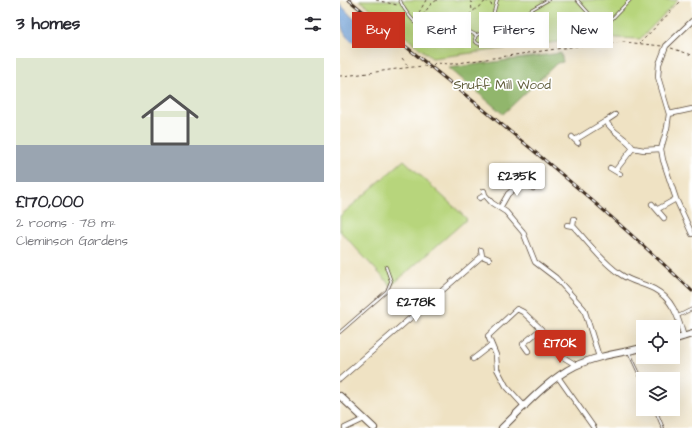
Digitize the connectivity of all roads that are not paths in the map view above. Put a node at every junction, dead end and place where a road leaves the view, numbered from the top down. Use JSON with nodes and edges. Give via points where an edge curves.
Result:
{"nodes":[{"id":1,"x":400,"y":0,"type":"edge"},
{"id":2,"x":497,"y":0,"type":"edge"},
{"id":3,"x":548,"y":0,"type":"edge"},
{"id":4,"x":577,"y":0,"type":"edge"},
{"id":5,"x":630,"y":0,"type":"edge"},
{"id":6,"x":494,"y":12,"type":"edge"},
{"id":7,"x":526,"y":12,"type":"edge"},
{"id":8,"x":692,"y":20,"type":"edge"},
{"id":9,"x":476,"y":35,"type":"joint"},
{"id":10,"x":479,"y":43,"type":"edge"},
{"id":11,"x":692,"y":109,"type":"edge"},
{"id":12,"x":669,"y":114,"type":"junction"},
{"id":13,"x":615,"y":115,"type":"dead end"},
{"id":14,"x":606,"y":121,"type":"junction"},
{"id":15,"x":575,"y":140,"type":"dead end"},
{"id":16,"x":633,"y":148,"type":"junction"},
{"id":17,"x":661,"y":149,"type":"junction"},
{"id":18,"x":610,"y":168,"type":"dead end"},
{"id":19,"x":518,"y":170,"type":"dead end"},
{"id":20,"x":524,"y":180,"type":"junction"},
{"id":21,"x":533,"y":188,"type":"dead end"},
{"id":22,"x":480,"y":198,"type":"dead end"},
{"id":23,"x":676,"y":199,"type":"junction"},
{"id":24,"x":652,"y":204,"type":"dead end"},
{"id":25,"x":500,"y":208,"type":"junction"},
{"id":26,"x":658,"y":209,"type":"junction"},
{"id":27,"x":664,"y":218,"type":"dead end"},
{"id":28,"x":574,"y":219,"type":"dead end"},
{"id":29,"x":567,"y":225,"type":"dead end"},
{"id":30,"x":573,"y":226,"type":"junction"},
{"id":31,"x":692,"y":234,"type":"edge"},
{"id":32,"x":481,"y":250,"type":"dead end"},
{"id":33,"x":482,"y":256,"type":"junction"},
{"id":34,"x":489,"y":258,"type":"dead end"},
{"id":35,"x":386,"y":267,"type":"dead end"},
{"id":36,"x":692,"y":309,"type":"edge"},
{"id":37,"x":677,"y":317,"type":"junction"},
{"id":38,"x":541,"y":329,"type":"junction"},
{"id":39,"x":340,"y":332,"type":"edge"},
{"id":40,"x":692,"y":334,"type":"edge"},
{"id":41,"x":684,"y":337,"type":"junction"},
{"id":42,"x":680,"y":338,"type":"edge"},
{"id":43,"x":491,"y":345,"type":"junction"},
{"id":44,"x":636,"y":349,"type":"edge"},
{"id":45,"x":528,"y":351,"type":"dead end"},
{"id":46,"x":628,"y":351,"type":"junction"},
{"id":47,"x":470,"y":354,"type":"dead end"},
{"id":48,"x":599,"y":358,"type":"junction"},
{"id":49,"x":576,"y":365,"type":"junction"},
{"id":50,"x":638,"y":372,"type":"edge"},
{"id":51,"x":558,"y":377,"type":"junction"},
{"id":52,"x":340,"y":379,"type":"edge"},
{"id":53,"x":342,"y":400,"type":"edge"},
{"id":54,"x":525,"y":407,"type":"junction"},
{"id":55,"x":658,"y":416,"type":"edge"},
{"id":56,"x":364,"y":419,"type":"junction"},
{"id":57,"x":345,"y":428,"type":"edge"},
{"id":58,"x":374,"y":428,"type":"edge"},
{"id":59,"x":502,"y":428,"type":"edge"},
{"id":60,"x":594,"y":428,"type":"edge"},
{"id":61,"x":663,"y":428,"type":"edge"}],
"edges":[{"from":1,"to":9,"type":"lane","via":[[429,34],[460,28]]},
{"from":2,"to":6,"type":"lane"},
{"from":3,"to":7,"type":"lane"},
{"from":4,"to":5,"type":"lane","via":[[600,26],[606,25]]},
{"from":8,"to":12,"type":"street","via":[[666,46],[659,64],[658,77]]},
{"from":9,"to":10,"type":"lane","via":[[475,38]]},
{"from":11,"to":12,"type":"street"},
{"from":12,"to":17,"type":"street"},
{"from":13,"to":14,"type":"street"},
{"from":14,"to":15,"type":"street"},
{"from":14,"to":16,"type":"street","via":[[608,126]]},
{"from":16,"to":17,"type":"street"},
{"from":16,"to":18,"type":"street","via":[[618,173]]},
{"from":17,"to":23,"type":"street"},
{"from":19,"to":20,"type":"street"},
{"from":20,"to":21,"type":"street"},
{"from":20,"to":25,"type":"street","via":[[508,194]]},
{"from":22,"to":25,"type":"street","via":[[484,193]]},
{"from":23,"to":26,"type":"street"},
{"from":23,"to":31,"type":"street"},
{"from":24,"to":26,"type":"street"},
{"from":25,"to":48,"type":"street","via":[[528,239],[530,252],[536,262],[556,278],[584,309]]},
{"from":26,"to":27,"type":"street"},
{"from":28,"to":30,"type":"street"},
{"from":29,"to":30,"type":"street"},
{"from":30,"to":37,"type":"street","via":[[620,274],[668,299]]},
{"from":32,"to":33,"type":"street"},
{"from":33,"to":34,"type":"street"},
{"from":33,"to":52,"type":"street"},
{"from":35,"to":39,"type":"lane","via":[[391,282],[387,291]]},
{"from":36,"to":37,"type":"lane"},
{"from":37,"to":41,"type":"street"},
{"from":38,"to":43,"type":"street","via":[[517,309],[488,336]]},
{"from":38,"to":45,"type":"street","via":[[523,344]]},
{"from":38,"to":49,"type":"street","via":[[563,357]]},
{"from":40,"to":41,"type":"main road"},
{"from":41,"to":42,"type":"main road"},
{"from":43,"to":47,"type":"street","via":[[474,360]]},
{"from":43,"to":54,"type":"street","via":[[496,356],[497,370],[506,386]]},
{"from":44,"to":46,"type":"main road"},
{"from":46,"to":48,"type":"main road"},
{"from":46,"to":50,"type":"lane"},
{"from":48,"to":49,"type":"main road"},
{"from":49,"to":51,"type":"main road"},
{"from":51,"to":54,"type":"main road"},
{"from":51,"to":60,"type":"street"},
{"from":53,"to":56,"type":"main road"},
{"from":54,"to":59,"type":"main road"},
{"from":55,"to":61,"type":"lane"},
{"from":56,"to":57,"type":"street"},
{"from":56,"to":58,"type":"main road"}]}
